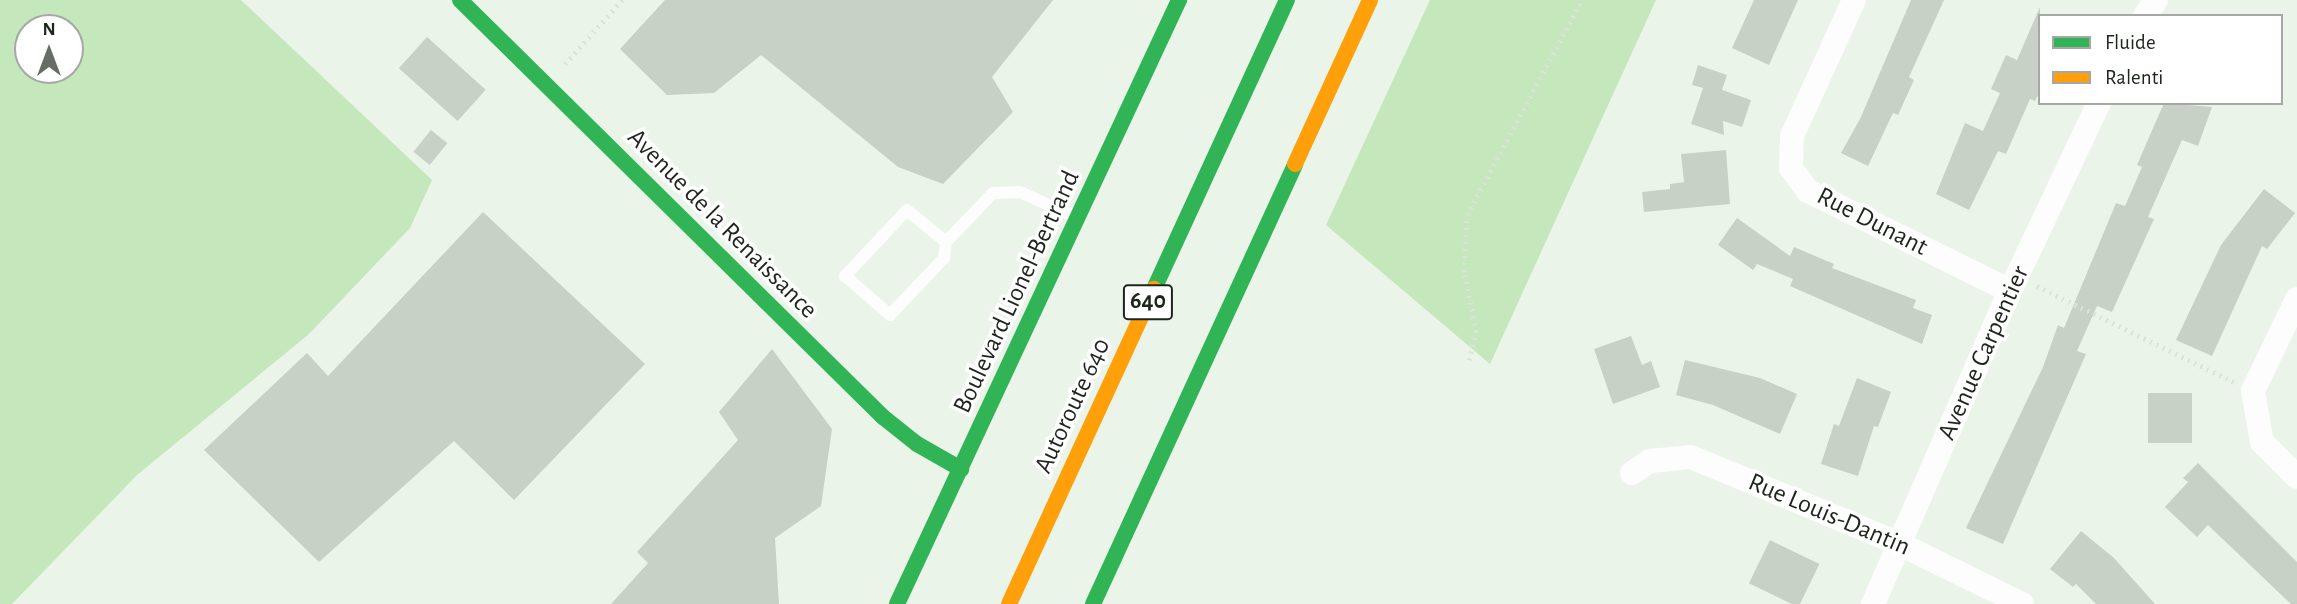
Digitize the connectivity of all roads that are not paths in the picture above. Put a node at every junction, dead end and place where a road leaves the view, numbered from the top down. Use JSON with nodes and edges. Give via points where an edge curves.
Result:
{"nodes":[{"id":1,"x":460,"y":0,"type":"edge"},
{"id":2,"x":1179,"y":0,"type":"edge"},
{"id":3,"x":1287,"y":0,"type":"edge"},
{"id":4,"x":1370,"y":0,"type":"edge"},
{"id":5,"x":1854,"y":0,"type":"edge"},
{"id":6,"x":2098,"y":105,"type":"edge"},
{"id":7,"x":1079,"y":218,"type":"junction"},
{"id":8,"x":946,"y":242,"type":"junction"},
{"id":9,"x":2014,"y":284,"type":"junction"},
{"id":10,"x":2297,"y":299,"type":"edge"},
{"id":11,"x":961,"y":469,"type":"junction"},
{"id":12,"x":1632,"y":473,"type":"dead end"},
{"id":13,"x":2297,"y":477,"type":"edge"},
{"id":14,"x":1900,"y":544,"type":"junction"},
{"id":15,"x":897,"y":604,"type":"edge"},
{"id":16,"x":1009,"y":604,"type":"edge"},
{"id":17,"x":1093,"y":604,"type":"edge"},
{"id":18,"x":1873,"y":604,"type":"edge"},
{"id":19,"x":2022,"y":604,"type":"edge"}],
"edges":[{"from":1,"to":11,"type":"main road","name":"Avenue de la Renaissance","via":[[883,417],[917,444]]},
{"from":2,"to":7,"type":"main road","name":"Boulevard Lionel-Bertrand"},
{"from":3,"to":16,"type":"main road","name":"Autoroute 640","number":"640"},
{"from":4,"to":17,"type":"main road"},
{"from":5,"to":9,"type":"street","name":"Rue Dunant","via":[[1791,136],[1791,168],[1808,191]]},
{"from":6,"to":9,"type":"street","name":"Avenue Carpentier"},
{"from":7,"to":8,"type":"lane","via":[[1020,192],[1002,190],[985,199]]},
{"from":7,"to":11,"type":"main road","name":"Boulevard Lionel-Bertrand"},
{"from":8,"to":8,"type":"lane","via":[[907,210],[845,276],[890,315],[944,258]]},
{"from":9,"to":14,"type":"street","name":"Avenue Carpentier"},
{"from":10,"to":13,"type":"street","via":[[2253,391],[2262,442]]},
{"from":11,"to":15,"type":"main road","name":"Boulevard Lionel-Bertrand"},
{"from":12,"to":14,"type":"street","name":"Rue Louis-Dantin","via":[[1650,461],[1691,457]]},
{"from":14,"to":18,"type":"street","name":"Avenue Carpentier"},
{"from":14,"to":19,"type":"street","name":"Rue Louis-Dantin"}]}
